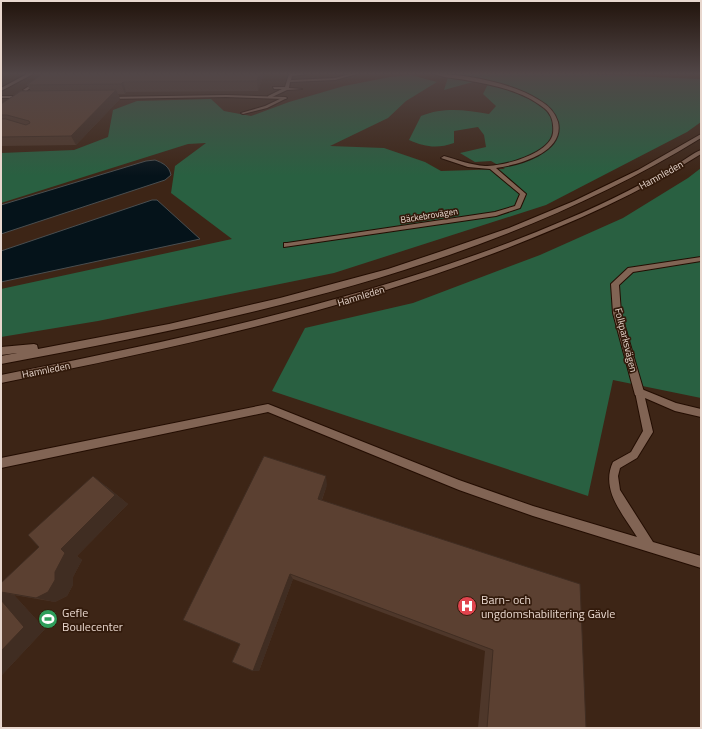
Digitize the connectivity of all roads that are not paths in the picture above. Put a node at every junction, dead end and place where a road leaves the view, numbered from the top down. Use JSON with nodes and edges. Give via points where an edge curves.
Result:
{"nodes":[{"id":1,"x":262,"y":108,"type":"edge"},
{"id":2,"x":547,"y":108,"type":"edge"},
{"id":3,"x":244,"y":113,"type":"dead end"},
{"id":4,"x":701,"y":136,"type":"edge"},
{"id":5,"x":701,"y":152,"type":"edge"},
{"id":6,"x":444,"y":158,"type":"dead end"},
{"id":7,"x":491,"y":167,"type":"junction"},
{"id":8,"x":287,"y":245,"type":"dead end"},
{"id":9,"x":701,"y":259,"type":"edge"},
{"id":10,"x":86,"y":345,"type":"junction"},
{"id":11,"x":1,"y":351,"type":"edge"},
{"id":12,"x":1,"y":360,"type":"edge"},
{"id":13,"x":1,"y":379,"type":"edge"},
{"id":14,"x":639,"y":392,"type":"junction"},
{"id":15,"x":701,"y":413,"type":"edge"},
{"id":16,"x":1,"y":463,"type":"edge"},
{"id":17,"x":649,"y":546,"type":"junction"},
{"id":18,"x":701,"y":562,"type":"edge"}],
"edges":[{"from":1,"to":3,"type":"lane"},
{"from":2,"to":7,"type":"main road","via":[[555,120],[557,134],[551,145],[531,157]]},
{"from":4,"to":10,"type":"main road","name":"Hamnleden","via":[[664,159],[600,192],[476,242],[321,291]]},
{"from":5,"to":13,"type":"main road","name":"Hamnleden","via":[[616,199],[560,224],[493,252],[421,277],[272,321],[162,348]]},
{"from":6,"to":7,"type":"main road"},
{"from":7,"to":8,"type":"main road","name":"Bäckebrovägen","via":[[523,194],[518,206],[496,214]]},
{"from":9,"to":14,"type":"main road","name":"Folkparksvägen","via":[[631,270],[615,284],[617,313]]},
{"from":10,"to":11,"type":"main road","name":"Hamnleden"},
{"from":10,"to":12,"type":"main road","name":"Hamnleden"},
{"from":14,"to":15,"type":"lane","via":[[675,407]]},
{"from":14,"to":17,"type":"lane","name":"Folkparksvägen","via":[[648,432],[634,455],[616,465],[614,492]]},
{"from":16,"to":17,"type":"lane","via":[[268,408],[459,485]]},
{"from":17,"to":18,"type":"lane"}]}
